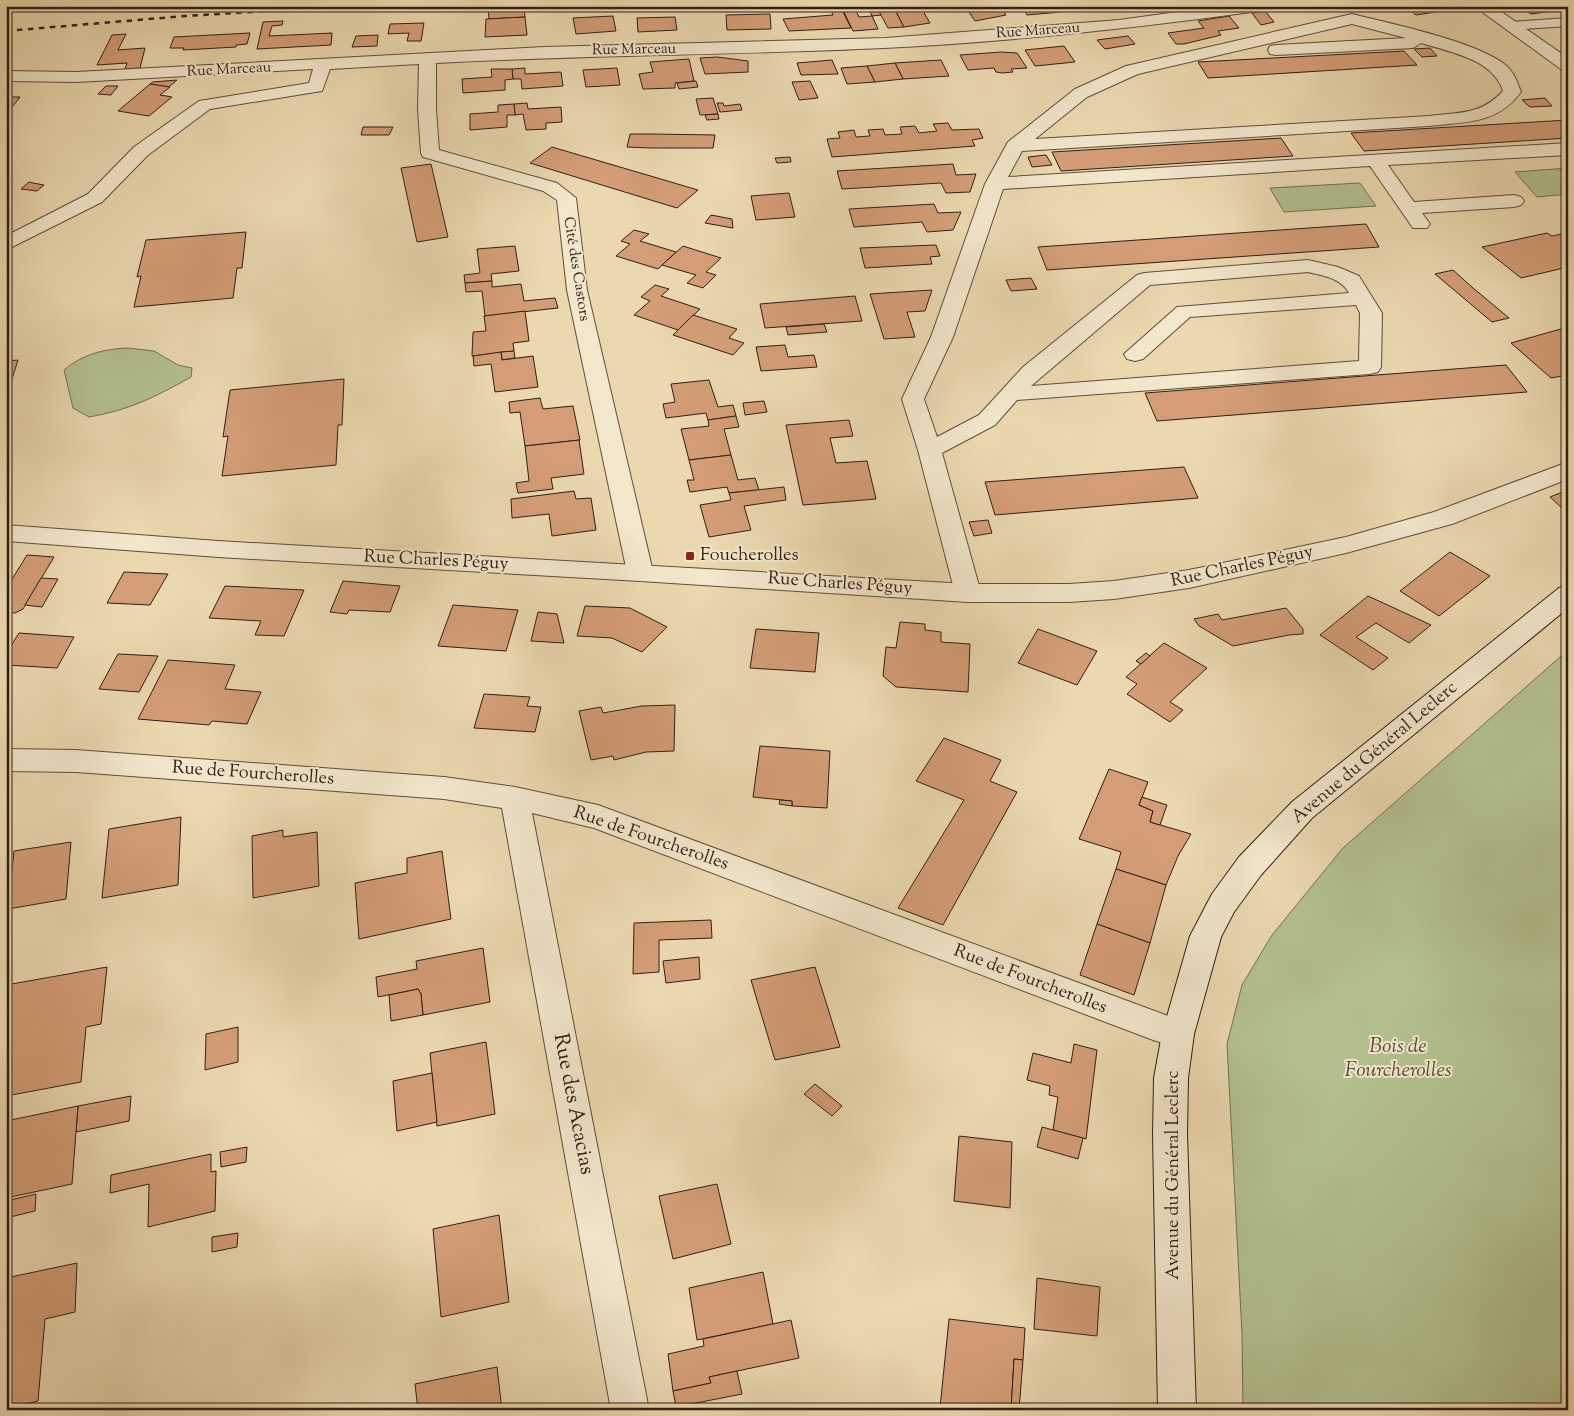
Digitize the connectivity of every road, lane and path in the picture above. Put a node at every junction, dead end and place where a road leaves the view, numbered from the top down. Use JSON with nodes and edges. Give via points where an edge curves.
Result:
{"nodes":[{"id":1,"x":1260,"y":6,"type":"edge"},
{"id":2,"x":1482,"y":6,"type":"edge"},
{"id":3,"x":1568,"y":22,"type":"edge"},
{"id":4,"x":1510,"y":26,"type":"junction"},
{"id":5,"x":1434,"y":42,"type":"junction"},
{"id":6,"x":1202,"y":54,"type":"junction"},
{"id":7,"x":428,"y":58,"type":"junction"},
{"id":8,"x":323,"y":65,"type":"junction"},
{"id":9,"x":1568,"y":66,"type":"edge"},
{"id":10,"x":6,"y":76,"type":"edge"},
{"id":11,"x":1015,"y":146,"type":"junction"},
{"id":12,"x":1568,"y":149,"type":"edge"},
{"id":13,"x":1375,"y":160,"type":"junction"},
{"id":14,"x":995,"y":184,"type":"junction"},
{"id":15,"x":1514,"y":201,"type":"dead end"},
{"id":16,"x":1408,"y":208,"type":"junction"},
{"id":17,"x":1420,"y":224,"type":"dead end"},
{"id":18,"x":6,"y":244,"type":"edge"},
{"id":19,"x":1363,"y":298,"type":"junction"},
{"id":20,"x":1135,"y":354,"type":"dead end"},
{"id":21,"x":1010,"y":394,"type":"junction"},
{"id":22,"x":930,"y":450,"type":"junction"},
{"id":23,"x":1568,"y":470,"type":"edge"},
{"id":24,"x":6,"y":534,"type":"edge"},
{"id":25,"x":640,"y":572,"type":"junction"},
{"id":26,"x":968,"y":593,"type":"junction"},
{"id":27,"x":1568,"y":594,"type":"edge"},
{"id":28,"x":6,"y":760,"type":"edge"},
{"id":29,"x":515,"y":798,"type":"junction"},
{"id":30,"x":1178,"y":1034,"type":"junction"},
{"id":31,"x":630,"y":1410,"type":"edge"},
{"id":32,"x":1177,"y":1410,"type":"edge"}],
"edges":[{"from":1,"to":7,"type":"street","name":"Rue Marceau","via":[[1119,25],[885,43]]},
{"from":2,"to":4,"type":"street"},
{"from":3,"to":4,"type":"lane"},
{"from":4,"to":9,"type":"street"},
{"from":5,"to":6,"type":"street"},
{"from":5,"to":6,"type":"street","via":[[1352,20]]},
{"from":5,"to":11,"type":"street","via":[[1467,52],[1497,67],[1508,79],[1512,92],[1497,108],[1479,115]]},
{"from":6,"to":11,"type":"street","via":[[1132,70],[1081,93]]},
{"from":7,"to":8,"type":"street","name":"Rue Marceau"},
{"from":7,"to":25,"type":"street","name":"Cité des Castors","via":[[430,152],[550,188],[566,198],[577,290]]},
{"from":8,"to":10,"type":"street","name":"Rue Marceau","via":[[76,77]]},
{"from":8,"to":18,"type":"street","via":[[316,87],[205,105],[142,151],[95,198]]},
{"from":11,"to":14,"type":"street"},
{"from":12,"to":13,"type":"street"},
{"from":13,"to":14,"type":"street"},
{"from":13,"to":16,"type":"street"},
{"from":14,"to":22,"type":"street","via":[[942,337],[913,398]]},
{"from":15,"to":16,"type":"street"},
{"from":16,"to":17,"type":"street"},
{"from":19,"to":20,"type":"street","via":[[1184,311]]},
{"from":19,"to":21,"type":"street","via":[[1352,280],[1308,266],[1144,279],[1031,372]]},
{"from":19,"to":21,"type":"street","via":[[1371,313],[1370,367]]},
{"from":21,"to":22,"type":"street","via":[[987,420]]},
{"from":22,"to":26,"type":"street"},
{"from":23,"to":26,"type":"street","name":"Rue Charles Péguy","via":[[1443,518],[1346,545],[1199,578],[1069,593]]},
{"from":24,"to":25,"type":"street","name":"Rue Charles Péguy","via":[[228,550]]},
{"from":25,"to":26,"type":"street","name":"Rue Charles Péguy"},
{"from":27,"to":30,"type":"street","name":"Avenue du Général Leclerc","via":[[1302,810],[1250,866],[1223,903],[1206,936]]},
{"from":28,"to":29,"type":"street","name":"Rue de Fourcherolles","via":[[76,761],[444,788]]},
{"from":29,"to":30,"type":"street","name":"Rue de Fourcherolles","via":[[598,817]]},
{"from":29,"to":31,"type":"street","name":"Rue des Acacias"},
{"from":30,"to":32,"type":"street","name":"Avenue du Général Leclerc","via":[[1171,1078],[1170,1134]]}]}
